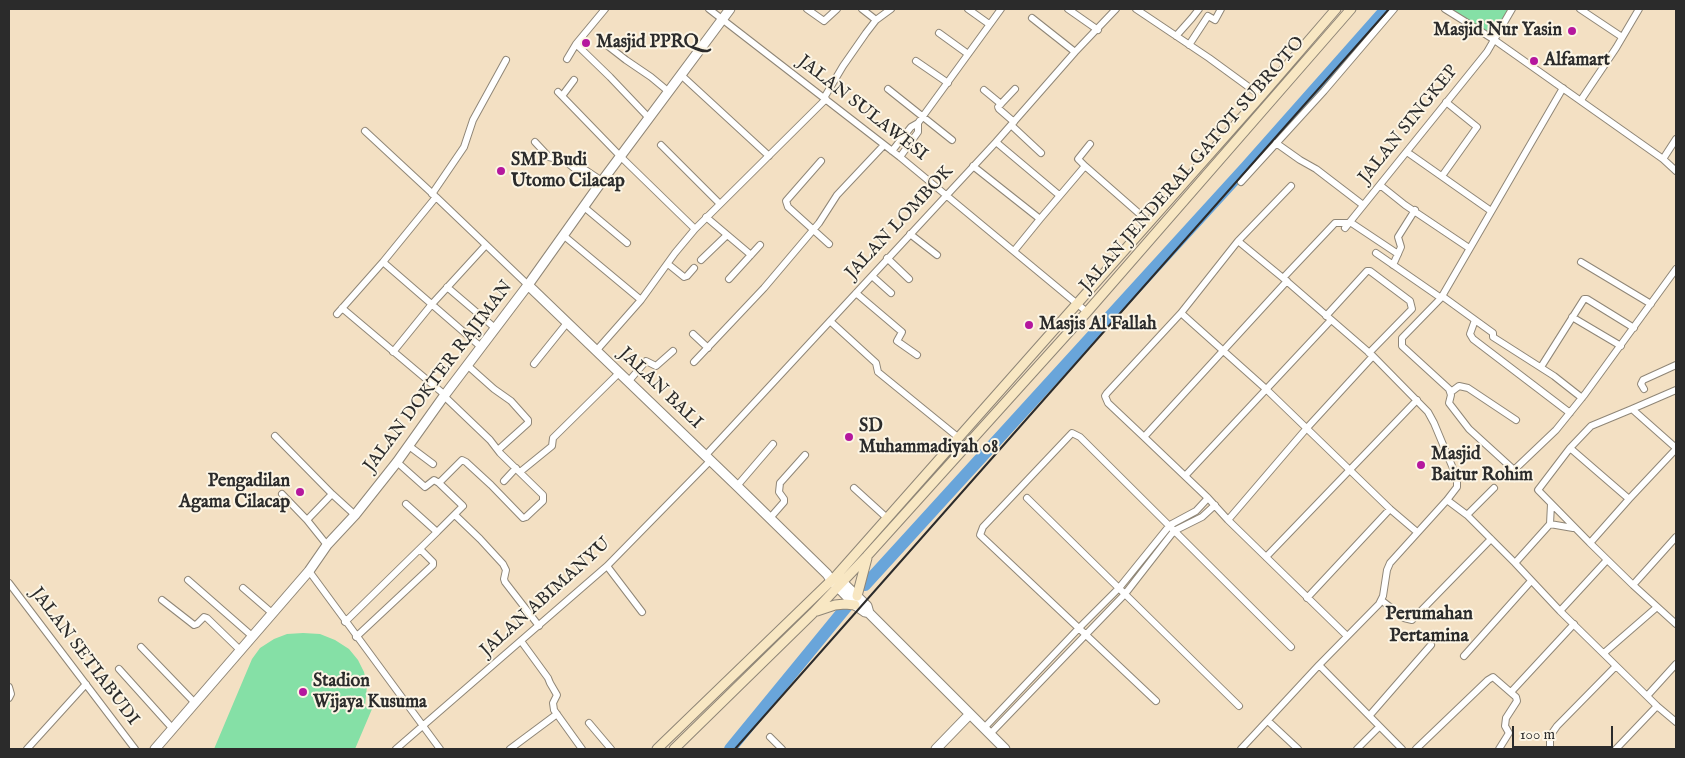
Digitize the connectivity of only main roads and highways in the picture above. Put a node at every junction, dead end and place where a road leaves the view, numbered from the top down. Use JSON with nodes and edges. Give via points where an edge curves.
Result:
{"nodes":[{"id":1,"x":1336,"y":9,"type":"edge"},
{"id":2,"x":1351,"y":9,"type":"edge"},
{"id":3,"x":868,"y":556,"type":"junction"},
{"id":4,"x":835,"y":580,"type":"junction"},
{"id":5,"x":813,"y":613,"type":"junction"},
{"id":6,"x":674,"y":734,"type":"junction"},
{"id":7,"x":681,"y":742,"type":"junction"},
{"id":8,"x":657,"y":749,"type":"edge"},
{"id":9,"x":674,"y":749,"type":"edge"}],
"edges":[{"from":1,"to":4,"type":"main road","name":"JALAN JENDERAL GATOT SUBROTO"},
{"from":2,"to":3,"type":"main road","name":"JALAN JENDERAL GATOT SUBROTO"},
{"from":3,"to":4,"type":"main road","name":"JALAN JENDERAL GATOT SUBROTO"},
{"from":3,"to":5,"type":"main road","via":[[856,601]]},
{"from":4,"to":5,"type":"main road"},
{"from":4,"to":6,"type":"main road"},
{"from":5,"to":7,"type":"main road"},
{"from":6,"to":7,"type":"main road"},
{"from":6,"to":8,"type":"main road"},
{"from":7,"to":9,"type":"main road"}]}
